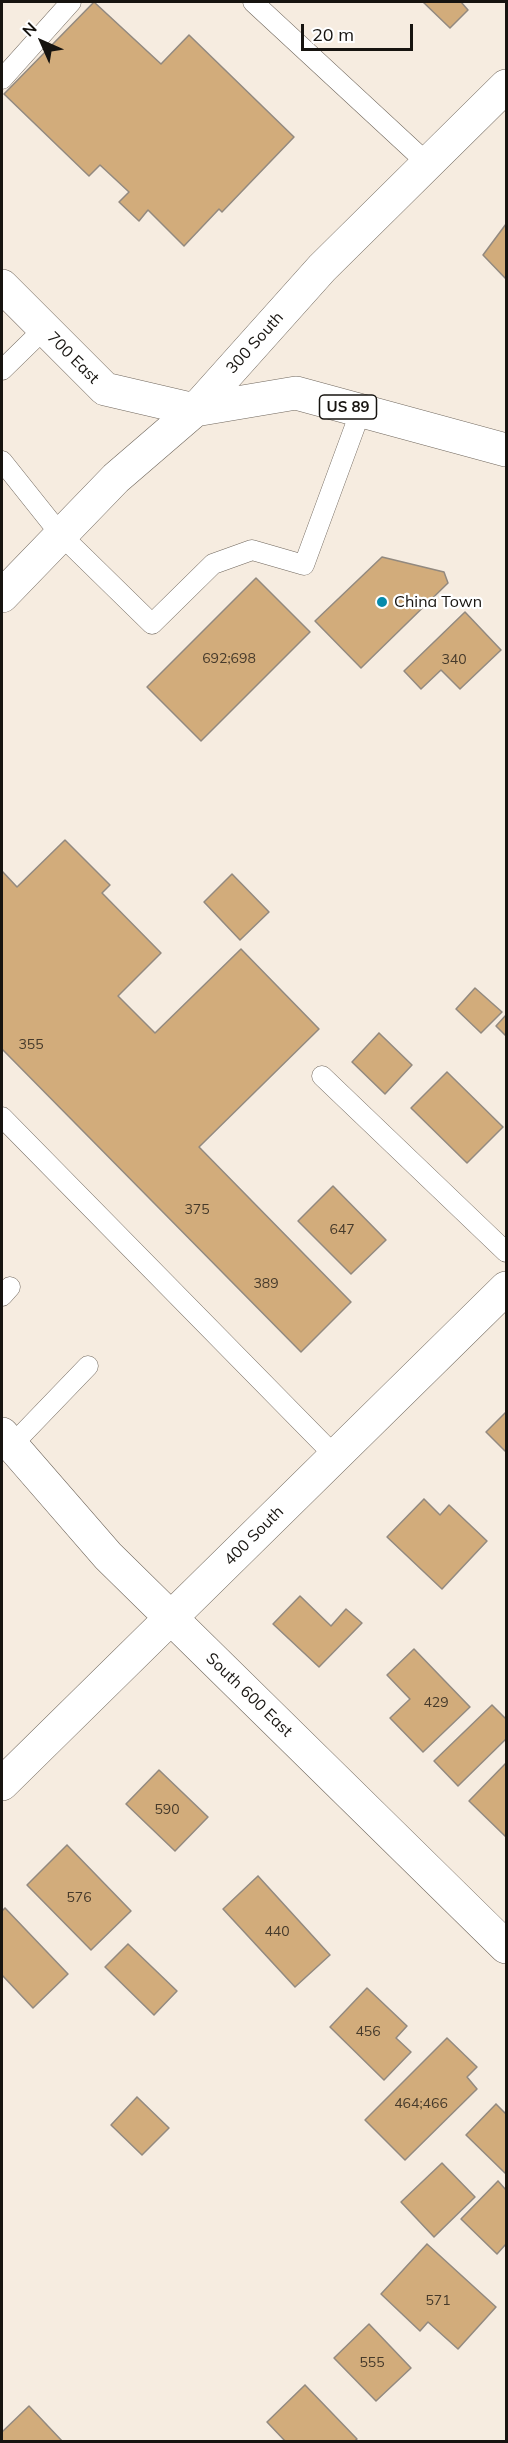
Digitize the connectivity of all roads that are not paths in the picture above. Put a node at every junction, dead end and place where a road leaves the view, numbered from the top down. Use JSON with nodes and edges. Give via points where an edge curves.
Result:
{"nodes":[{"id":1,"x":71,"y":2,"type":"edge"},
{"id":2,"x":253,"y":2,"type":"edge"},
{"id":3,"x":2,"y":79,"type":"edge"},
{"id":4,"x":505,"y":91,"type":"edge"},
{"id":5,"x":428,"y":164,"type":"junction"},
{"id":6,"x":2,"y":286,"type":"edge"},
{"id":7,"x":44,"y":329,"type":"junction"},
{"id":8,"x":2,"y":370,"type":"edge"},
{"id":9,"x":195,"y":410,"type":"junction"},
{"id":10,"x":361,"y":411,"type":"junction"},
{"id":11,"x":504,"y":444,"type":"edge"},
{"id":12,"x":2,"y":461,"type":"edge"},
{"id":13,"x":61,"y":535,"type":"junction"},
{"id":14,"x":2,"y":596,"type":"edge"},
{"id":15,"x":322,"y":1076,"type":"dead end"},
{"id":16,"x":2,"y":1117,"type":"edge"},
{"id":17,"x":507,"y":1252,"type":"edge"},
{"id":18,"x":507,"y":1288,"type":"edge"},
{"id":19,"x":88,"y":1366,"type":"dead end"},
{"id":20,"x":7,"y":1440,"type":"edge"},
{"id":21,"x":335,"y":1456,"type":"junction"},
{"id":22,"x":170,"y":1618,"type":"junction"},
{"id":23,"x":2,"y":1784,"type":"edge"},
{"id":24,"x":507,"y":1947,"type":"edge"}],
"edges":[{"from":1,"to":3,"type":"lane"},
{"from":2,"to":5,"type":"lane"},
{"from":4,"to":5,"type":"street","name":"300 South"},
{"from":5,"to":9,"type":"street","name":"300 South","via":[[322,268]]},
{"from":6,"to":7,"type":"street","name":"700 East"},
{"from":7,"to":8,"type":"lane"},
{"from":7,"to":9,"type":"street","name":"700 East","via":[[105,389]]},
{"from":9,"to":10,"type":"street","number":"US 89","via":[[296,393]]},
{"from":9,"to":13,"type":"street","name":"300 South","via":[[116,478]]},
{"from":10,"to":11,"type":"street","number":"US 89"},
{"from":10,"to":13,"type":"lane","via":[[304,565],[252,550],[213,564],[152,624]]},
{"from":12,"to":13,"type":"lane"},
{"from":13,"to":14,"type":"street","name":"300 South"},
{"from":15,"to":17,"type":"lane"},
{"from":16,"to":21,"type":"lane"},
{"from":18,"to":21,"type":"street","name":"400 South"},
{"from":19,"to":20,"type":"lane"},
{"from":20,"to":22,"type":"street","name":"South 600 East","via":[[108,1556]]},
{"from":21,"to":22,"type":"street","name":"400 South"},
{"from":22,"to":23,"type":"street","name":"400 South"},
{"from":22,"to":24,"type":"street","name":"South 600 East"}]}
